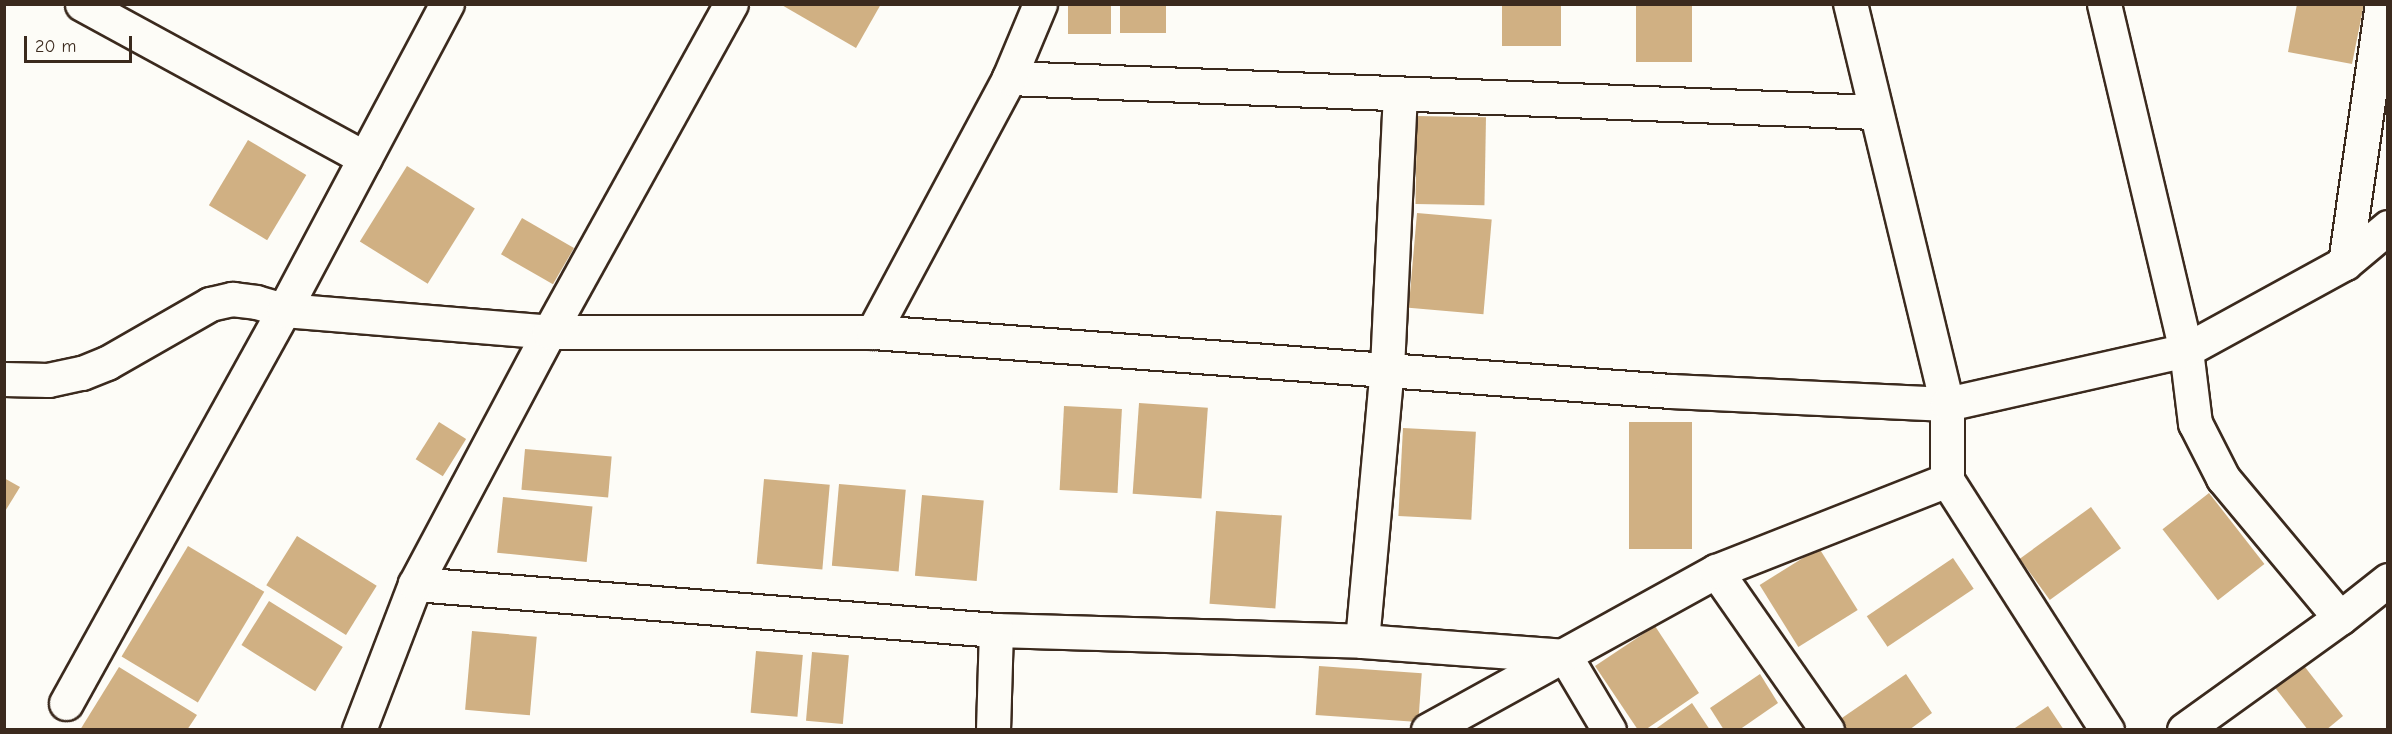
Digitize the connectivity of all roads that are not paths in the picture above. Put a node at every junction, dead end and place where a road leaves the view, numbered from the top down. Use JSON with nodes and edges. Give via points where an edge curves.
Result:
{"nodes":[{"id":1,"x":82,"y":4,"type":"edge"},
{"id":2,"x":447,"y":4,"type":"edge"},
{"id":3,"x":731,"y":4,"type":"edge"},
{"id":4,"x":1040,"y":4,"type":"edge"},
{"id":5,"x":1850,"y":4,"type":"edge"},
{"id":6,"x":2104,"y":4,"type":"edge"},
{"id":7,"x":2382,"y":4,"type":"edge"},
{"id":8,"x":1009,"y":78,"type":"junction"},
{"id":9,"x":1400,"y":96,"type":"junction"},
{"id":10,"x":1874,"y":112,"type":"junction"},
{"id":11,"x":365,"y":158,"type":"junction"},
{"id":12,"x":2388,"y":227,"type":"edge"},
{"id":13,"x":2345,"y":263,"type":"junction"},
{"id":14,"x":284,"y":310,"type":"junction"},
{"id":15,"x":549,"y":332,"type":"junction"},
{"id":16,"x":873,"y":332,"type":"junction"},
{"id":17,"x":2186,"y":350,"type":"junction"},
{"id":18,"x":1387,"y":368,"type":"junction"},
{"id":19,"x":4,"y":379,"type":"edge"},
{"id":20,"x":1947,"y":404,"type":"junction"},
{"id":21,"x":1947,"y":480,"type":"junction"},
{"id":22,"x":1716,"y":571,"type":"junction"},
{"id":23,"x":2388,"y":580,"type":"edge"},
{"id":24,"x":415,"y":584,"type":"junction"},
{"id":25,"x":2340,"y":618,"type":"junction"},
{"id":26,"x":996,"y":630,"type":"junction"},
{"id":27,"x":1362,"y":641,"type":"junction"},
{"id":28,"x":1565,"y":656,"type":"junction"},
{"id":29,"x":66,"y":703,"type":"dead end"},
{"id":30,"x":359,"y":729,"type":"edge"},
{"id":31,"x":993,"y":729,"type":"edge"},
{"id":32,"x":1428,"y":729,"type":"edge"},
{"id":33,"x":1609,"y":729,"type":"edge"},
{"id":34,"x":1827,"y":729,"type":"edge"},
{"id":35,"x":2107,"y":729,"type":"edge"},
{"id":36,"x":2184,"y":729,"type":"edge"}],
"edges":[{"from":1,"to":11,"type":"street"},
{"from":2,"to":11,"type":"street"},
{"from":3,"to":15,"type":"street"},
{"from":4,"to":8,"type":"street"},
{"from":5,"to":10,"type":"street"},
{"from":6,"to":17,"type":"street"},
{"from":7,"to":13,"type":"street"},
{"from":8,"to":9,"type":"street"},
{"from":8,"to":16,"type":"street"},
{"from":9,"to":10,"type":"street"},
{"from":9,"to":18,"type":"street"},
{"from":10,"to":20,"type":"street"},
{"from":11,"to":14,"type":"street"},
{"from":12,"to":13,"type":"street"},
{"from":13,"to":17,"type":"street"},
{"from":14,"to":15,"type":"street"},
{"from":14,"to":19,"type":"street","via":[[232,299],[210,304],[82,374],[48,380]]},
{"from":14,"to":29,"type":"street"},
{"from":15,"to":16,"type":"street"},
{"from":15,"to":24,"type":"street"},
{"from":16,"to":18,"type":"street"},
{"from":17,"to":20,"type":"street"},
{"from":17,"to":25,"type":"street","via":[[2195,423],[2223,478]]},
{"from":18,"to":20,"type":"street","via":[[1671,391]]},
{"from":18,"to":27,"type":"street"},
{"from":20,"to":21,"type":"street"},
{"from":21,"to":22,"type":"street"},
{"from":21,"to":35,"type":"street"},
{"from":22,"to":28,"type":"street"},
{"from":22,"to":34,"type":"street"},
{"from":23,"to":25,"type":"street"},
{"from":24,"to":26,"type":"street"},
{"from":24,"to":30,"type":"street"},
{"from":25,"to":36,"type":"street"},
{"from":26,"to":27,"type":"street"},
{"from":26,"to":31,"type":"street"},
{"from":27,"to":28,"type":"street"},
{"from":28,"to":32,"type":"street"},
{"from":28,"to":33,"type":"street"}]}
